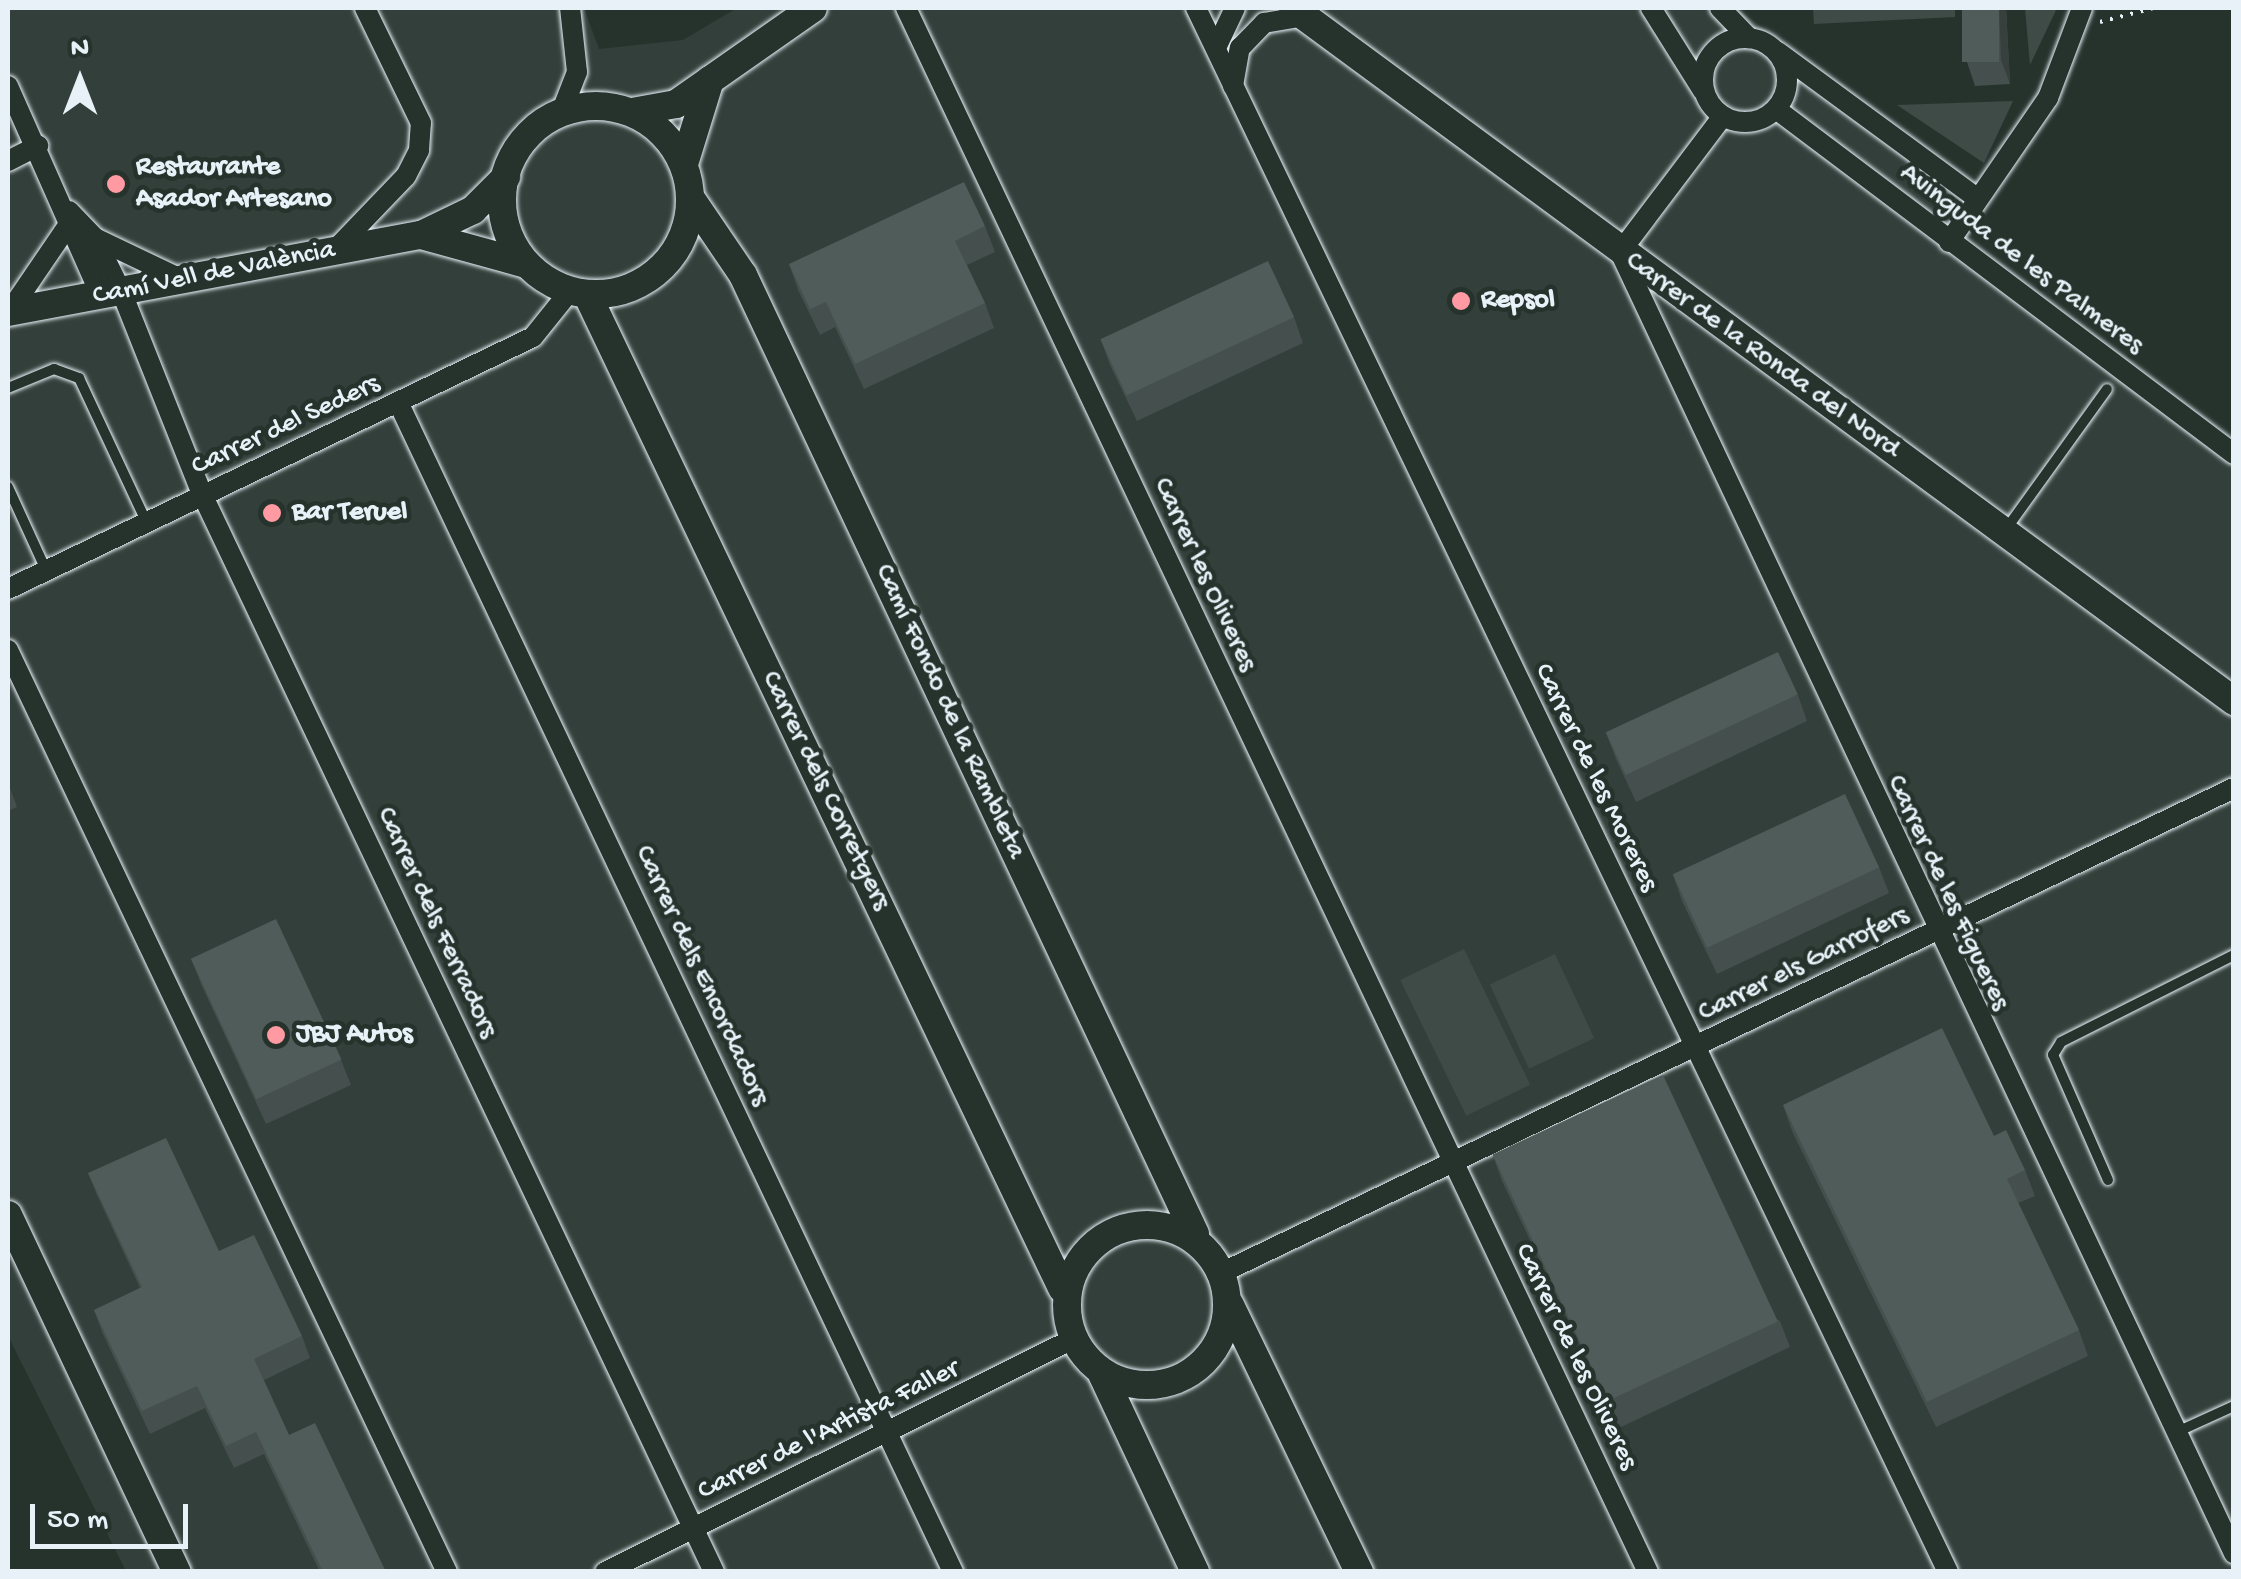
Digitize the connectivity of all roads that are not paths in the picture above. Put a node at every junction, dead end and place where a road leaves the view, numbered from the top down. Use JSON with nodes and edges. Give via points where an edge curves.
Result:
{"nodes":[{"id":1,"x":364,"y":8,"type":"edge"},
{"id":2,"x":570,"y":8,"type":"edge"},
{"id":3,"x":813,"y":8,"type":"edge"},
{"id":4,"x":906,"y":8,"type":"edge"},
{"id":5,"x":1196,"y":8,"type":"edge"},
{"id":6,"x":1235,"y":8,"type":"edge"},
{"id":7,"x":1652,"y":8,"type":"edge"},
{"id":8,"x":1720,"y":8,"type":"edge"},
{"id":9,"x":1299,"y":12,"type":"edge"},
{"id":10,"x":2079,"y":18,"type":"edge"},
{"id":11,"x":1749,"y":38,"type":"junction"},
{"id":12,"x":1216,"y":48,"type":"junction"},
{"id":13,"x":1773,"y":48,"type":"junction"},
{"id":14,"x":712,"y":74,"type":"junction"},
{"id":15,"x":8,"y":86,"type":"edge"},
{"id":16,"x":1234,"y":86,"type":"junction"},
{"id":17,"x":1707,"y":98,"type":"junction"},
{"id":18,"x":1776,"y":108,"type":"junction"},
{"id":19,"x":632,"y":112,"type":"junction"},
{"id":20,"x":562,"y":113,"type":"junction"},
{"id":21,"x":1723,"y":116,"type":"junction"},
{"id":22,"x":38,"y":146,"type":"junction"},
{"id":23,"x":8,"y":161,"type":"edge"},
{"id":24,"x":684,"y":164,"type":"junction"},
{"id":25,"x":506,"y":177,"type":"junction"},
{"id":26,"x":690,"y":196,"type":"junction"},
{"id":27,"x":1978,"y":199,"type":"junction"},
{"id":28,"x":70,"y":216,"type":"junction"},
{"id":29,"x":421,"y":235,"type":"junction"},
{"id":30,"x":96,"y":238,"type":"junction"},
{"id":31,"x":1948,"y":242,"type":"junction"},
{"id":32,"x":333,"y":252,"type":"junction"},
{"id":33,"x":1620,"y":252,"type":"junction"},
{"id":34,"x":526,"y":264,"type":"junction"},
{"id":35,"x":184,"y":280,"type":"junction"},
{"id":36,"x":578,"y":292,"type":"junction"},
{"id":37,"x":112,"y":294,"type":"junction"},
{"id":38,"x":8,"y":312,"type":"edge"},
{"id":39,"x":8,"y":388,"type":"edge"},
{"id":40,"x":2108,"y":389,"type":"dead end"},
{"id":41,"x":399,"y":404,"type":"junction"},
{"id":42,"x":2234,"y":454,"type":"edge"},
{"id":43,"x":8,"y":487,"type":"edge"},
{"id":44,"x":202,"y":494,"type":"junction"},
{"id":45,"x":146,"y":521,"type":"junction"},
{"id":46,"x":2003,"y":532,"type":"junction"},
{"id":47,"x":46,"y":570,"type":"junction"},
{"id":48,"x":8,"y":589,"type":"edge"},
{"id":49,"x":8,"y":650,"type":"edge"},
{"id":50,"x":2234,"y":701,"type":"edge"},
{"id":51,"x":2234,"y":788,"type":"edge"},
{"id":52,"x":1935,"y":932,"type":"junction"},
{"id":53,"x":2234,"y":955,"type":"edge"},
{"id":54,"x":1694,"y":1049,"type":"junction"},
{"id":55,"x":1453,"y":1167,"type":"junction"},
{"id":56,"x":2108,"y":1180,"type":"dead end"},
{"id":57,"x":8,"y":1216,"type":"edge"},
{"id":58,"x":1196,"y":1234,"type":"junction"},
{"id":59,"x":1217,"y":1275,"type":"junction"},
{"id":60,"x":1062,"y":1288,"type":"junction"},
{"id":61,"x":1230,"y":1306,"type":"junction"},
{"id":62,"x":1077,"y":1337,"type":"junction"},
{"id":63,"x":1102,"y":1374,"type":"junction"},
{"id":64,"x":2234,"y":1406,"type":"edge"},
{"id":65,"x":2176,"y":1432,"type":"junction"},
{"id":66,"x":888,"y":1436,"type":"junction"},
{"id":67,"x":694,"y":1529,"type":"junction"},
{"id":68,"x":2234,"y":1552,"type":"edge"},
{"id":69,"x":177,"y":1572,"type":"edge"},
{"id":70,"x":447,"y":1572,"type":"edge"},
{"id":71,"x":605,"y":1572,"type":"edge"},
{"id":72,"x":714,"y":1572,"type":"edge"},
{"id":73,"x":953,"y":1572,"type":"edge"},
{"id":74,"x":1196,"y":1572,"type":"edge"},
{"id":75,"x":1359,"y":1572,"type":"edge"},
{"id":76,"x":1648,"y":1572,"type":"edge"},
{"id":77,"x":1948,"y":1572,"type":"edge"}],
"edges":[{"from":1,"to":32,"type":"street","via":[[421,122],[418,150],[406,176]]},
{"from":2,"to":20,"type":"street","via":[[578,72]]},
{"from":3,"to":14,"type":"street"},
{"from":4,"to":55,"type":"street","name":"Carrer les Oliveres"},
{"from":5,"to":12,"type":"street","name":"Carrer de les Moreres"},
{"from":6,"to":12,"type":"street"},
{"from":7,"to":17,"type":"street"},
{"from":8,"to":11,"type":"street"},
{"from":9,"to":16,"type":"street","via":[[1264,22],[1240,48]]},
{"from":9,"to":33,"type":"street","name":"Carrer de la Ronda del Nord"},
{"from":10,"to":27,"type":"street","via":[[2048,98]]},
{"from":11,"to":13,"type":"street"},
{"from":11,"to":17,"type":"street","via":[[1715,50],[1704,69]]},
{"from":12,"to":16,"type":"street","name":"Carrer de les Moreres"},
{"from":13,"to":18,"type":"street","via":[[1786,72]]},
{"from":13,"to":27,"type":"street","name":"Avinguda de les Palmeres"},
{"from":14,"to":19,"type":"street","via":[[676,104]]},
{"from":14,"to":24,"type":"street"},
{"from":15,"to":22,"type":"street"},
{"from":16,"to":54,"type":"street","name":"Carrer de les Moreres"},
{"from":17,"to":21,"type":"street"},
{"from":18,"to":21,"type":"street","via":[[1752,121]]},
{"from":18,"to":31,"type":"street","name":"Avinguda de les Palmeres"},
{"from":19,"to":20,"type":"street","via":[[600,105]]},
{"from":19,"to":24,"type":"street","via":[[666,136]]},
{"from":20,"to":25,"type":"street","via":[[528,132]]},
{"from":21,"to":33,"type":"street"},
{"from":22,"to":23,"type":"street"},
{"from":22,"to":28,"type":"street"},
{"from":24,"to":26,"type":"street"},
{"from":25,"to":29,"type":"street","name":"Camí Vell de València","via":[[473,210]]},
{"from":25,"to":34,"type":"street","via":[[501,205]]},
{"from":26,"to":36,"type":"street","via":[[682,238],[664,265],[620,291]]},
{"from":26,"to":58,"type":"street","name":"Camí Fondo de la Rambleta","via":[[743,275]]},
{"from":27,"to":31,"type":"street"},
{"from":28,"to":30,"type":"street"},
{"from":28,"to":37,"type":"street"},
{"from":28,"to":38,"type":"street"},
{"from":29,"to":32,"type":"street","name":"Camí Vell de València"},
{"from":29,"to":34,"type":"street","name":"Camí Vell de València"},
{"from":30,"to":35,"type":"street"},
{"from":30,"to":37,"type":"street"},
{"from":31,"to":42,"type":"street","name":"Avinguda de les Palmeres"},
{"from":32,"to":35,"type":"street","name":"Camí Vell de València"},
{"from":33,"to":46,"type":"street","name":"Carrer de la Ronda del Nord"},
{"from":33,"to":52,"type":"street","name":"Carrer de les Figueres"},
{"from":34,"to":36,"type":"street"},
{"from":35,"to":37,"type":"street","name":"Camí Vell de València"},
{"from":36,"to":41,"type":"street","name":"Carrer del Seders","via":[[533,338]]},
{"from":36,"to":60,"type":"street","name":"Carrer dels Corretgers"},
{"from":37,"to":38,"type":"street","name":"Camí Vell de València"},
{"from":37,"to":44,"type":"street","name":"Carrer dels Ferradors"},
{"from":39,"to":45,"type":"lane","via":[[54,369],[79,378]]},
{"from":40,"to":46,"type":"lane"},
{"from":41,"to":44,"type":"street","name":"Carrer del Seders"},
{"from":41,"to":66,"type":"street","name":"Carrer dels Encordadors"},
{"from":43,"to":47,"type":"lane"},
{"from":44,"to":45,"type":"street","name":"Carrer del Seders"},
{"from":44,"to":67,"type":"street","name":"Carrer dels Ferradors"},
{"from":45,"to":47,"type":"street","name":"Carrer del Seders"},
{"from":46,"to":50,"type":"street","name":"Carrer de la Ronda del Nord"},
{"from":47,"to":48,"type":"street","name":"Carrer del Seders"},
{"from":49,"to":70,"type":"street"},
{"from":51,"to":52,"type":"street","name":"Carrer els Garrofers"},
{"from":52,"to":54,"type":"street","name":"Carrer els Garrofers"},
{"from":52,"to":65,"type":"street","name":"Carrer de les Figueres"},
{"from":53,"to":56,"type":"lane","via":[[2061,1042],[2052,1055]]},
{"from":54,"to":55,"type":"street","name":"Carrer els Garrofers"},
{"from":54,"to":77,"type":"street","name":"Carrer de les Moreres"},
{"from":55,"to":59,"type":"street","name":"Carrer els Garrofers"},
{"from":55,"to":76,"type":"street","name":"Carrer de les Oliveres"},
{"from":57,"to":69,"type":"street"},
{"from":58,"to":59,"type":"street"},
{"from":58,"to":60,"type":"street","via":[[1150,1224],[1114,1230],[1087,1247]]},
{"from":59,"to":61,"type":"street"},
{"from":60,"to":62,"type":"street"},
{"from":61,"to":63,"type":"street","via":[[1207,1366],[1182,1382],[1154,1388]]},
{"from":61,"to":75,"type":"street"},
{"from":62,"to":63,"type":"street"},
{"from":62,"to":66,"type":"street","name":"Carrer de l'Artista Faller"},
{"from":63,"to":74,"type":"street"},
{"from":64,"to":65,"type":"lane"},
{"from":65,"to":68,"type":"street","name":"Carrer de les Figueres"},
{"from":66,"to":67,"type":"street","name":"Carrer de l'Artista Faller"},
{"from":66,"to":73,"type":"street","name":"Carrer dels Encordadors"},
{"from":67,"to":71,"type":"street","name":"Carrer de l'Artista Faller"},
{"from":67,"to":72,"type":"street","name":"Carrer dels Ferradors"}]}
